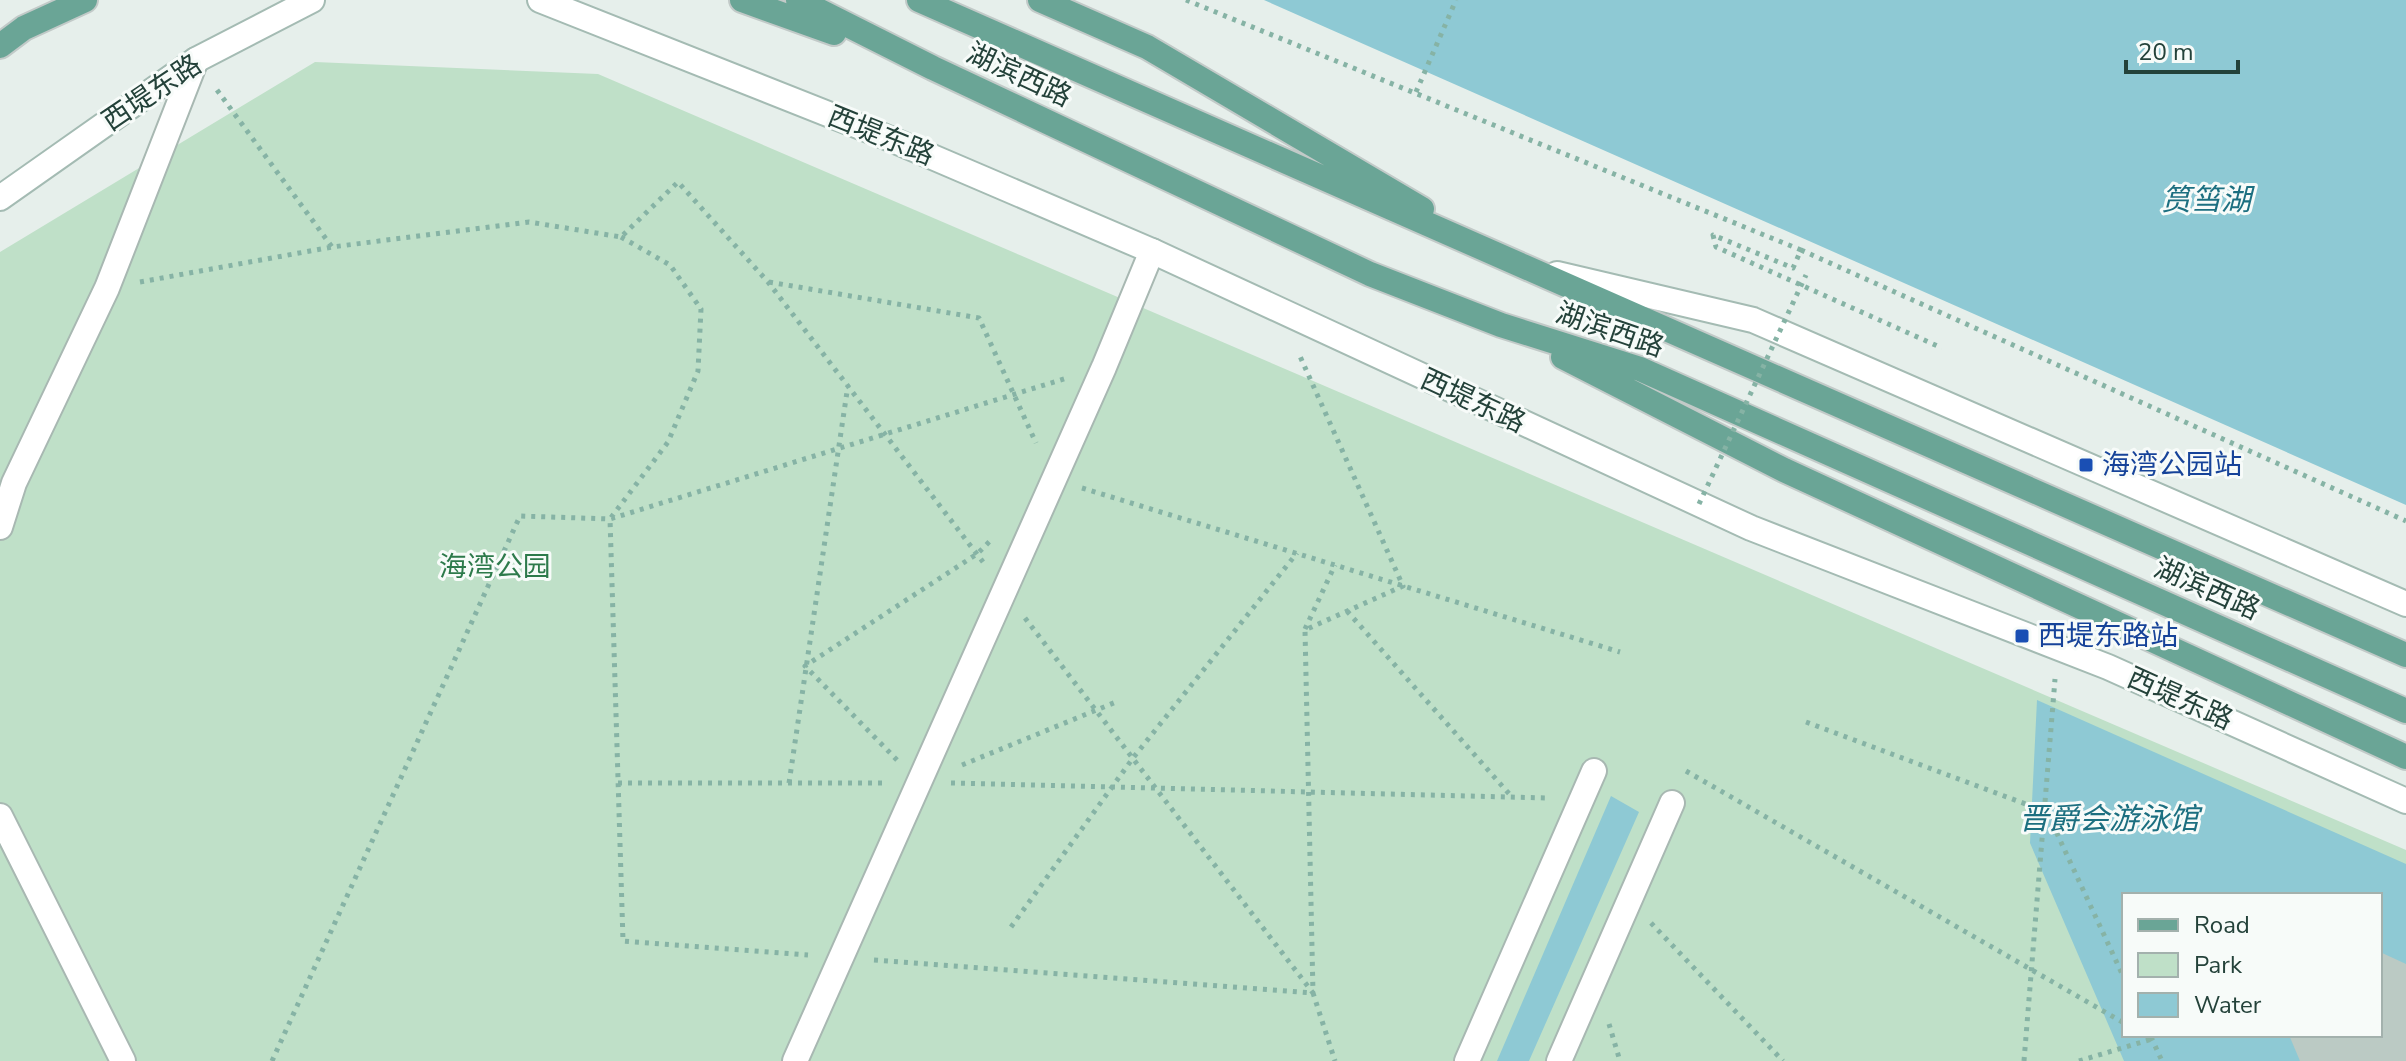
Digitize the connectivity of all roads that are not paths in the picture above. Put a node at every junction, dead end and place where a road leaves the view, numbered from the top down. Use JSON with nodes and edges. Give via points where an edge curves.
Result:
{"nodes":[{"id":1,"x":85,"y":0,"type":"edge"},
{"id":2,"x":312,"y":0,"type":"edge"},
{"id":3,"x":540,"y":0,"type":"edge"},
{"id":4,"x":742,"y":0,"type":"edge"},
{"id":5,"x":798,"y":0,"type":"edge"},
{"id":6,"x":919,"y":0,"type":"edge"},
{"id":7,"x":1040,"y":0,"type":"edge"},
{"id":8,"x":0,"y":46,"type":"edge"},
{"id":9,"x":196,"y":60,"type":"junction"},
{"id":10,"x":933,"y":68,"type":"junction"},
{"id":11,"x":0,"y":198,"type":"edge"},
{"id":12,"x":1152,"y":251,"type":"junction"},
{"id":13,"x":1517,"y":265,"type":"junction"},
{"id":14,"x":1501,"y":325,"type":"junction"},
{"id":15,"x":0,"y":527,"type":"edge"},
{"id":16,"x":2406,"y":604,"type":"edge"},
{"id":17,"x":2406,"y":655,"type":"edge"},
{"id":18,"x":2406,"y":711,"type":"edge"},
{"id":19,"x":2406,"y":757,"type":"edge"},
{"id":20,"x":1594,"y":771,"type":"dead end"},
{"id":21,"x":2406,"y":801,"type":"edge"},
{"id":22,"x":1672,"y":803,"type":"dead end"},
{"id":23,"x":0,"y":816,"type":"edge"},
{"id":24,"x":123,"y":1061,"type":"edge"},
{"id":25,"x":795,"y":1061,"type":"edge"},
{"id":26,"x":1467,"y":1061,"type":"edge"},
{"id":27,"x":1559,"y":1061,"type":"edge"}],
"edges":[{"from":1,"to":8,"type":"main road","via":[[24,28]]},
{"from":2,"to":9,"type":"main road","name":"西堤东路"},
{"from":3,"to":12,"type":"main road","name":"西堤东路","via":[[881,135]]},
{"from":4,"to":10,"type":"main road"},
{"from":5,"to":10,"type":"main road","name":"湖滨西路"},
{"from":6,"to":13,"type":"main road","name":"湖滨西路"},
{"from":7,"to":13,"type":"main road","via":[[1147,47]]},
{"from":9,"to":11,"type":"main road","name":"西堤东路"},
{"from":9,"to":15,"type":"main road","via":[[107,288],[14,483]]},
{"from":10,"to":14,"type":"main road","name":"湖滨西路","via":[[1370,274]]},
{"from":12,"to":21,"type":"main road","name":"西堤东路","via":[[1699,504],[2108,667]]},
{"from":12,"to":25,"type":"main road"},
{"from":13,"to":16,"type":"main road","via":[[1753,320]]},
{"from":13,"to":17,"type":"main road","name":"湖滨西路"},
{"from":14,"to":18,"type":"main road","name":"湖滨西路","via":[[1640,369]]},
{"from":14,"to":19,"type":"main road","via":[[1784,470]]},
{"from":20,"to":26,"type":"main road"},
{"from":22,"to":27,"type":"main road"},
{"from":23,"to":24,"type":"main road"}]}
